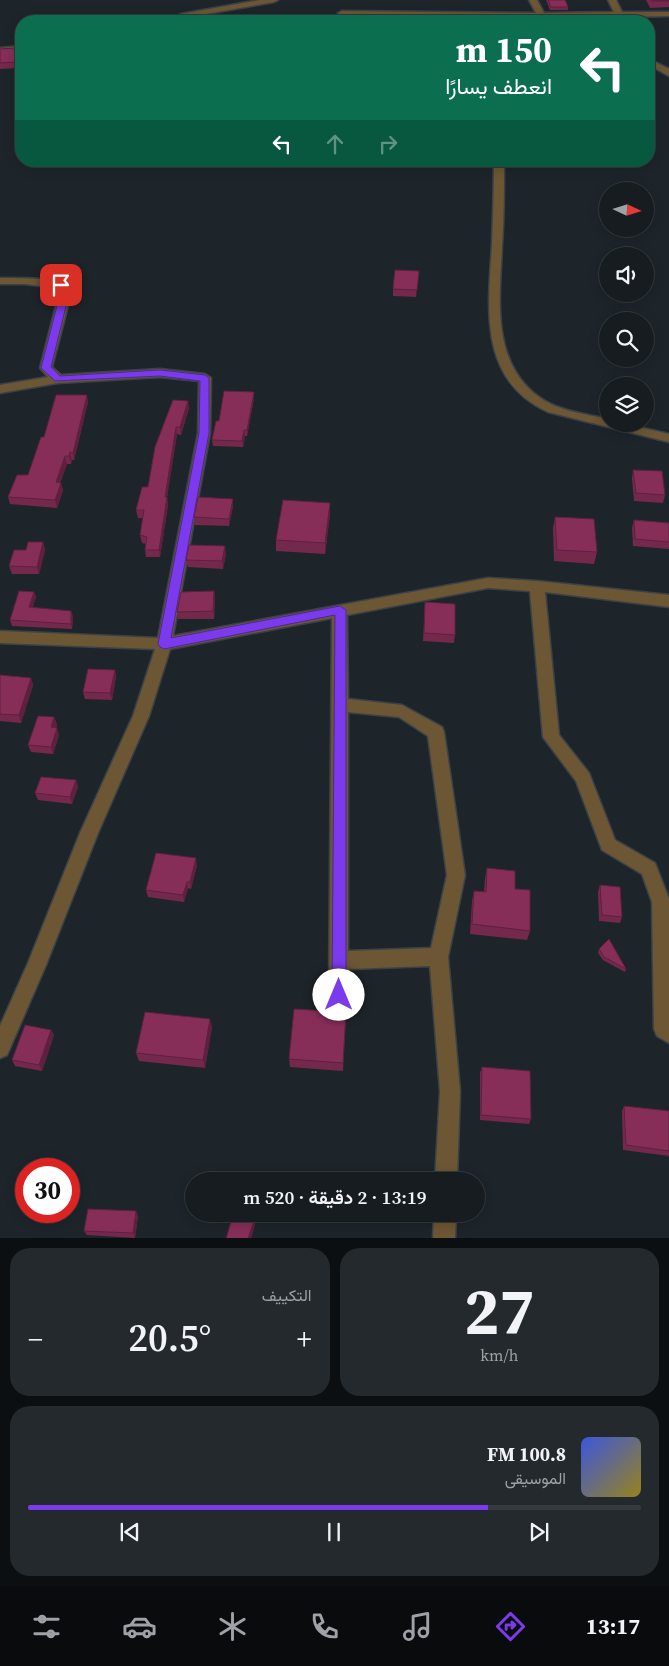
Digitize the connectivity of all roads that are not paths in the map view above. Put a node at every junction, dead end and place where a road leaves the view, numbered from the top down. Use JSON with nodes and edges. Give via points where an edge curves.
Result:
{"nodes":[{"id":1,"x":274,"y":0,"type":"edge"},
{"id":2,"x":533,"y":0,"type":"edge"},
{"id":3,"x":612,"y":0,"type":"edge"},
{"id":4,"x":341,"y":13,"type":"edge"},
{"id":5,"x":669,"y":14,"type":"edge"},
{"id":6,"x":187,"y":15,"type":"edge"},
{"id":7,"x":475,"y":15,"type":"edge"},
{"id":8,"x":541,"y":15,"type":"edge"},
{"id":9,"x":567,"y":15,"type":"edge"},
{"id":10,"x":599,"y":15,"type":"edge"},
{"id":11,"x":620,"y":15,"type":"edge"},
{"id":12,"x":655,"y":15,"type":"edge"},
{"id":13,"x":15,"y":50,"type":"edge"},
{"id":14,"x":0,"y":51,"type":"edge"},
{"id":15,"x":655,"y":65,"type":"edge"},
{"id":16,"x":669,"y":73,"type":"edge"},
{"id":17,"x":499,"y":167,"type":"edge"},
{"id":18,"x":0,"y":281,"type":"edge"},
{"id":19,"x":58,"y":379,"type":"junction"},
{"id":20,"x":0,"y":389,"type":"edge"},
{"id":21,"x":599,"y":421,"type":"edge"},
{"id":22,"x":645,"y":432,"type":"edge"},
{"id":23,"x":669,"y":438,"type":"edge"},
{"id":24,"x":537,"y":586,"type":"junction"},
{"id":25,"x":669,"y":601,"type":"edge"},
{"id":26,"x":340,"y":610,"type":"junction"},
{"id":27,"x":0,"y":637,"type":"edge"},
{"id":28,"x":164,"y":644,"type":"junction"},
{"id":29,"x":339,"y":705,"type":"junction"},
{"id":30,"x":439,"y":957,"type":"junction"},
{"id":31,"x":339,"y":960,"type":"junction"},
{"id":32,"x":339,"y":995,"type":"dead end"},
{"id":33,"x":669,"y":1034,"type":"edge"},
{"id":34,"x":0,"y":1048,"type":"edge"},
{"id":35,"x":446,"y":1172,"type":"edge"},
{"id":36,"x":445,"y":1222,"type":"edge"},
{"id":37,"x":444,"y":1238,"type":"edge"}],
"edges":[{"from":1,"to":6,"type":"street"},
{"from":2,"to":8,"type":"street"},
{"from":3,"to":11,"type":"street"},
{"from":4,"to":7,"type":"street"},
{"from":5,"to":12,"type":"street"},
{"from":9,"to":10,"type":"street"},
{"from":13,"to":14,"type":"street"},
{"from":15,"to":16,"type":"street"},
{"from":17,"to":21,"type":"street","via":[[493,310],[502,357],[514,380],[535,400],[555,410]]},
{"from":18,"to":19,"type":"street","via":[[25,280],[61,285],[65,294],[46,368]]},
{"from":19,"to":20,"type":"street"},
{"from":19,"to":28,"type":"street","via":[[160,373],[205,378],[204,433]]},
{"from":22,"to":23,"type":"street"},
{"from":24,"to":25,"type":"street"},
{"from":24,"to":26,"type":"street","via":[[488,583]]},
{"from":24,"to":33,"type":"street","via":[[551,737],[583,778],[608,845],[649,869],[661,902],[664,1029]]},
{"from":26,"to":28,"type":"street"},
{"from":26,"to":29,"type":"street"},
{"from":27,"to":28,"type":"street"},
{"from":28,"to":34,"type":"street","via":[[141,716],[89,832],[37,965]]},
{"from":29,"to":30,"type":"street","via":[[402,712],[436,732],[456,875]]},
{"from":29,"to":31,"type":"street"},
{"from":30,"to":31,"type":"street"},
{"from":30,"to":35,"type":"street","via":[[450,1091]]},
{"from":31,"to":32,"type":"street"},
{"from":36,"to":37,"type":"street"}]}
